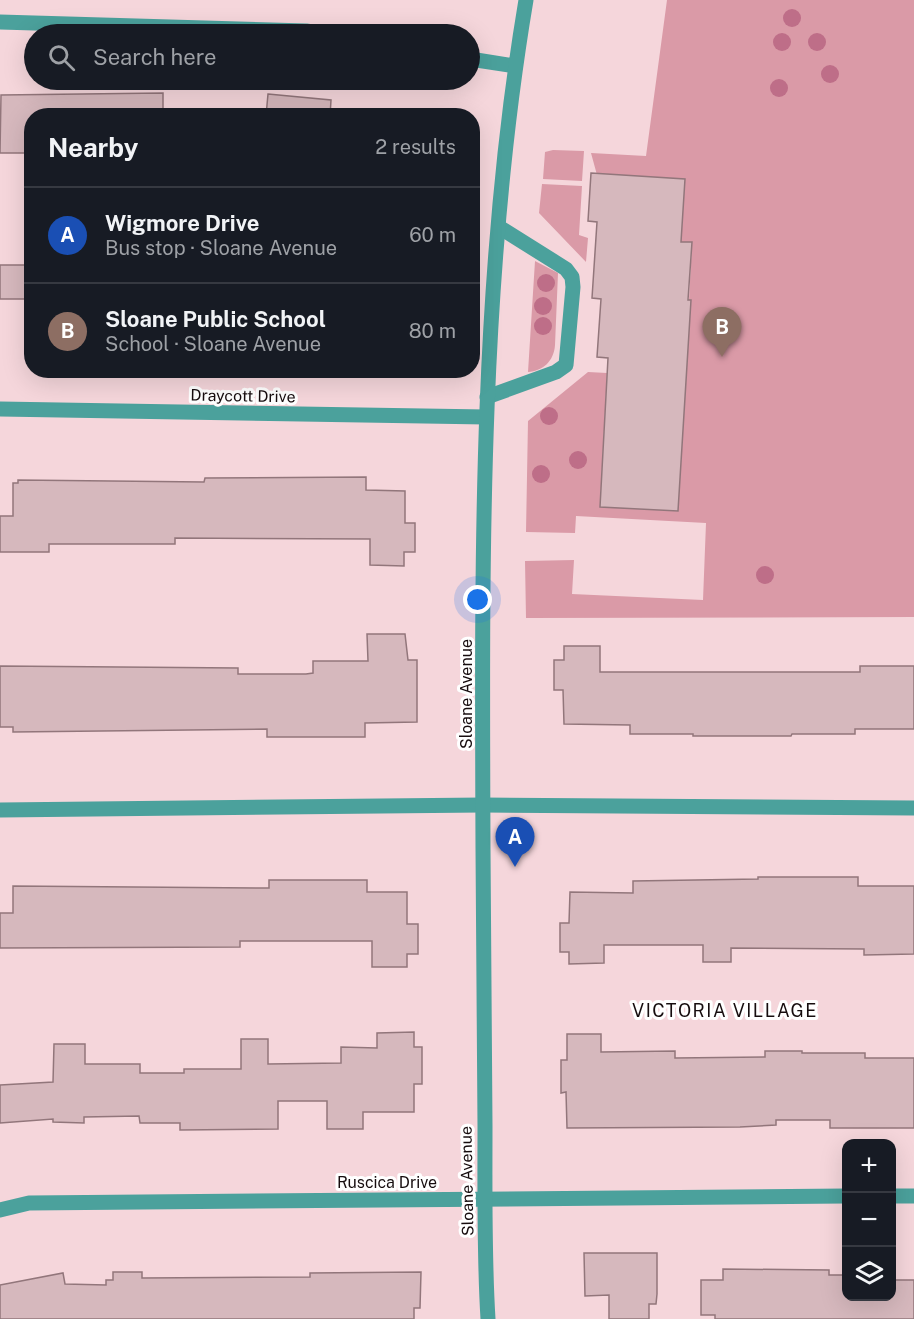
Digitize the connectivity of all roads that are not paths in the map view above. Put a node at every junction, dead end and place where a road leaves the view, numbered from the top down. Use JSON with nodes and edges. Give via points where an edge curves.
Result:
{"nodes":[{"id":1,"x":526,"y":0,"type":"edge"},
{"id":2,"x":0,"y":22,"type":"edge"},
{"id":3,"x":68,"y":24,"type":"edge"},
{"id":4,"x":480,"y":61,"type":"edge"},
{"id":5,"x":515,"y":66,"type":"junction"},
{"id":6,"x":499,"y":227,"type":"junction"},
{"id":7,"x":487,"y":397,"type":"junction"},
{"id":8,"x":0,"y":409,"type":"edge"},
{"id":9,"x":486,"y":417,"type":"junction"},
{"id":10,"x":483,"y":805,"type":"junction"},
{"id":11,"x":914,"y":808,"type":"edge"},
{"id":12,"x":0,"y":810,"type":"edge"},
{"id":13,"x":842,"y":1196,"type":"edge"},
{"id":14,"x":896,"y":1196,"type":"edge"},
{"id":15,"x":914,"y":1196,"type":"edge"},
{"id":16,"x":485,"y":1199,"type":"junction"},
{"id":17,"x":0,"y":1210,"type":"edge"},
{"id":18,"x":488,"y":1319,"type":"edge"}],
"edges":[{"from":1,"to":5,"type":"street","name":"Sloane Avenue"},
{"from":2,"to":3,"type":"street"},
{"from":4,"to":5,"type":"street"},
{"from":5,"to":6,"type":"street","name":"Sloane Avenue"},
{"from":6,"to":7,"type":"street","name":"Sloane Avenue"},
{"from":6,"to":7,"type":"street","via":[[566,269],[573,279],[573,291],[567,365]]},
{"from":7,"to":9,"type":"street","name":"Sloane Avenue"},
{"from":8,"to":9,"type":"street","name":"Draycott Drive"},
{"from":9,"to":10,"type":"street","name":"Sloane Avenue"},
{"from":10,"to":11,"type":"street"},
{"from":10,"to":12,"type":"street"},
{"from":10,"to":16,"type":"street","name":"Sloane Avenue"},
{"from":13,"to":16,"type":"street","name":"Ruscica Drive"},
{"from":14,"to":15,"type":"street"},
{"from":16,"to":17,"type":"street","name":"Ruscica Drive","via":[[29,1203]]},
{"from":16,"to":18,"type":"street","name":"Sloane Avenue"}]}
